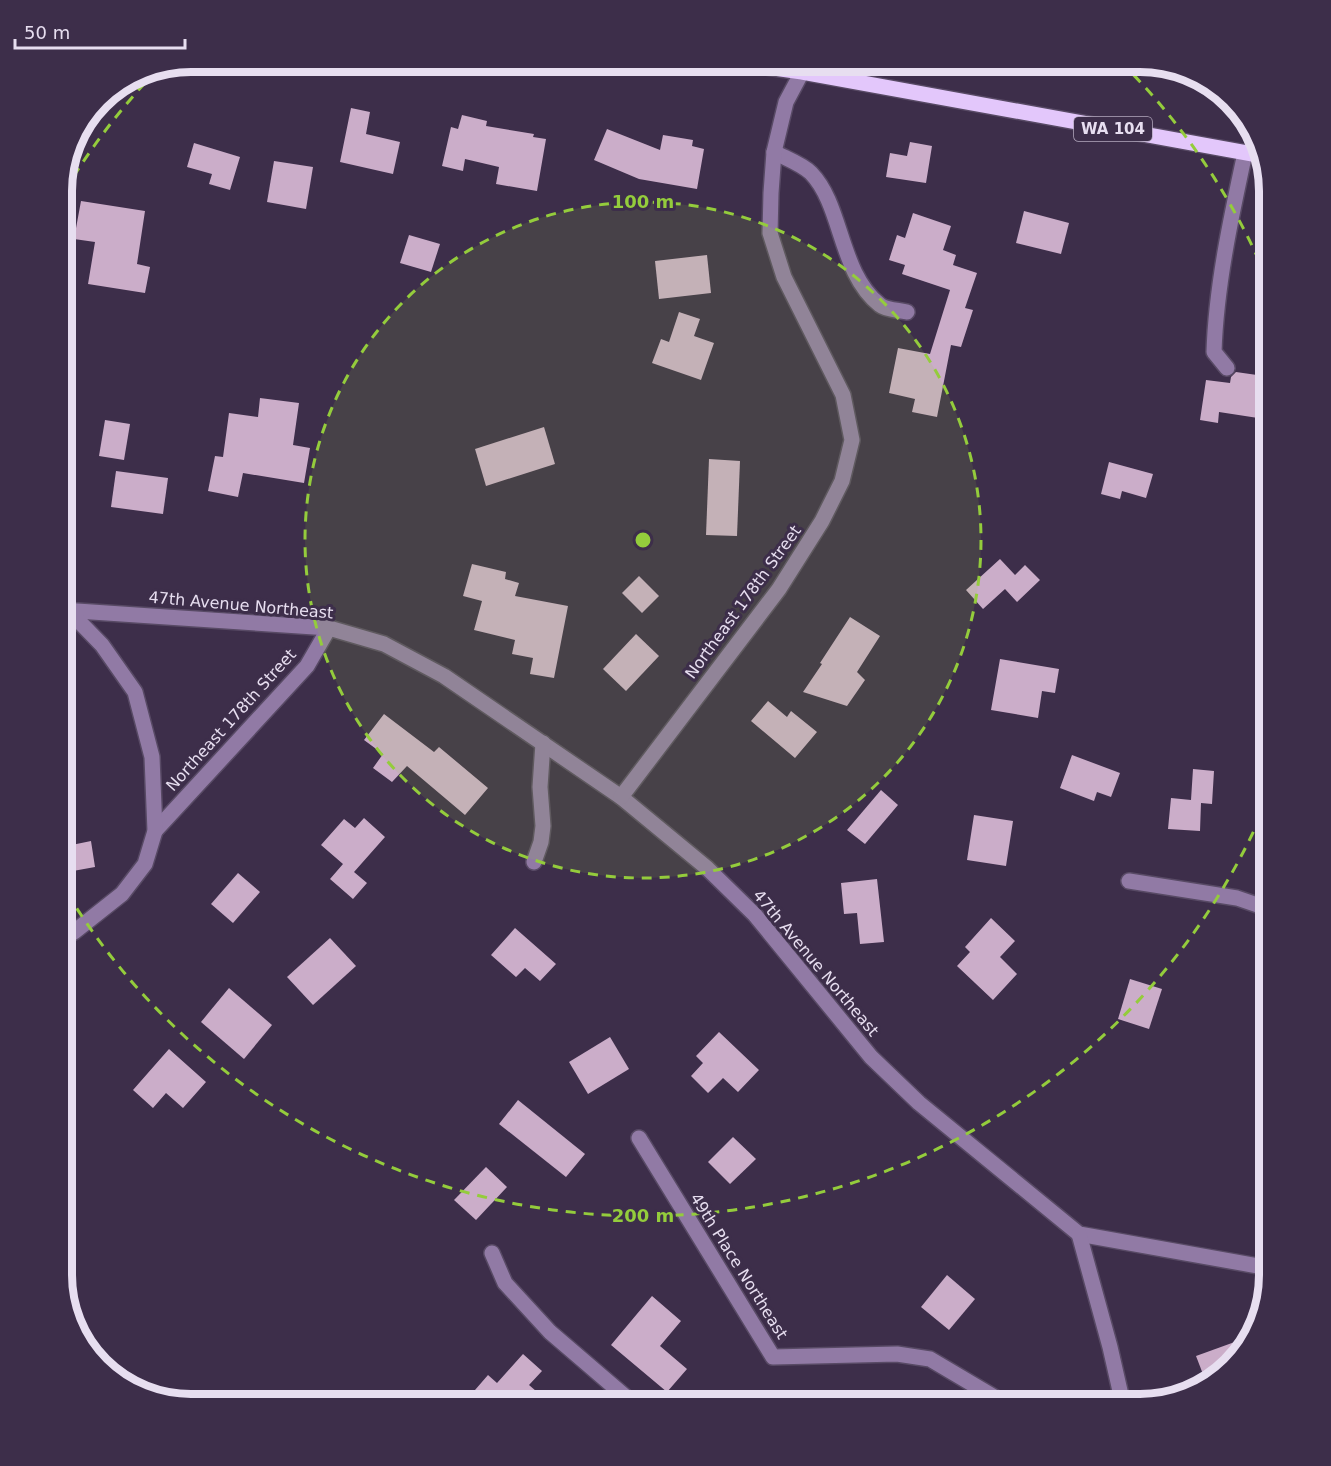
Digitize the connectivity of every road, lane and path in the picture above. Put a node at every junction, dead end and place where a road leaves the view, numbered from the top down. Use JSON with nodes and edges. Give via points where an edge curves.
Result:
{"nodes":[{"id":1,"x":802,"y":72,"type":"joint"},
{"id":2,"x":774,"y":152,"type":"junction"},
{"id":3,"x":1251,"y":154,"type":"edge"},
{"id":4,"x":907,"y":312,"type":"dead end"},
{"id":5,"x":1227,"y":368,"type":"dead end"},
{"id":6,"x":72,"y":610,"type":"edge"},
{"id":7,"x":72,"y":617,"type":"edge"},
{"id":8,"x":329,"y":628,"type":"junction"},
{"id":9,"x":543,"y":743,"type":"junction"},
{"id":10,"x":621,"y":797,"type":"junction"},
{"id":11,"x":155,"y":831,"type":"junction"},
{"id":12,"x":534,"y":862,"type":"dead end"},
{"id":13,"x":1129,"y":881,"type":"dead end"},
{"id":14,"x":1259,"y":906,"type":"edge"},
{"id":15,"x":72,"y":933,"type":"edge"},
{"id":16,"x":639,"y":1138,"type":"dead end"},
{"id":17,"x":1079,"y":1234,"type":"junction"},
{"id":18,"x":492,"y":1253,"type":"dead end"},
{"id":19,"x":1259,"y":1266,"type":"edge"},
{"id":20,"x":622,"y":1394,"type":"edge"},
{"id":21,"x":989,"y":1394,"type":"edge"},
{"id":22,"x":1121,"y":1394,"type":"edge"}],
"edges":[{"from":1,"to":2,"type":"street","name":"Northeast 178th Street","via":[[786,102]]},
{"from":1,"to":3,"type":"main road","number":"WA 104"},
{"from":2,"to":4,"type":"street","via":[[812,175],[831,207],[855,273],[868,291],[881,306]]},
{"from":2,"to":10,"type":"street","name":"Northeast 178th Street","via":[[770,233],[784,277],[843,395],[852,440],[842,482],[791,569]]},
{"from":3,"to":5,"type":"street","via":[[1233,208],[1215,322],[1214,352]]},
{"from":6,"to":8,"type":"street","name":"47th Avenue Northeast"},
{"from":7,"to":11,"type":"street","name":"Northeast 178th Street","via":[[102,645],[135,692],[152,757]]},
{"from":8,"to":9,"type":"street","name":"47th Avenue Northeast","via":[[384,644],[444,676]]},
{"from":8,"to":11,"type":"street","name":"Northeast 178th Street","via":[[307,666]]},
{"from":9,"to":10,"type":"street","name":"47th Avenue Northeast"},
{"from":9,"to":12,"type":"street","via":[[543,826]]},
{"from":10,"to":17,"type":"street","name":"47th Avenue Northeast","via":[[707,868],[755,915],[871,1057],[919,1103]]},
{"from":11,"to":15,"type":"street","name":"Northeast 178th Street","via":[[145,864],[122,894]]},
{"from":13,"to":14,"type":"street","via":[[1237,898]]},
{"from":16,"to":21,"type":"street","name":"49th Place Northeast","via":[[773,1357],[897,1354],[930,1359]]},
{"from":17,"to":19,"type":"street","name":"47th Avenue Northeast"},
{"from":17,"to":22,"type":"street"},
{"from":18,"to":20,"type":"street","via":[[505,1283],[550,1332]]}]}
